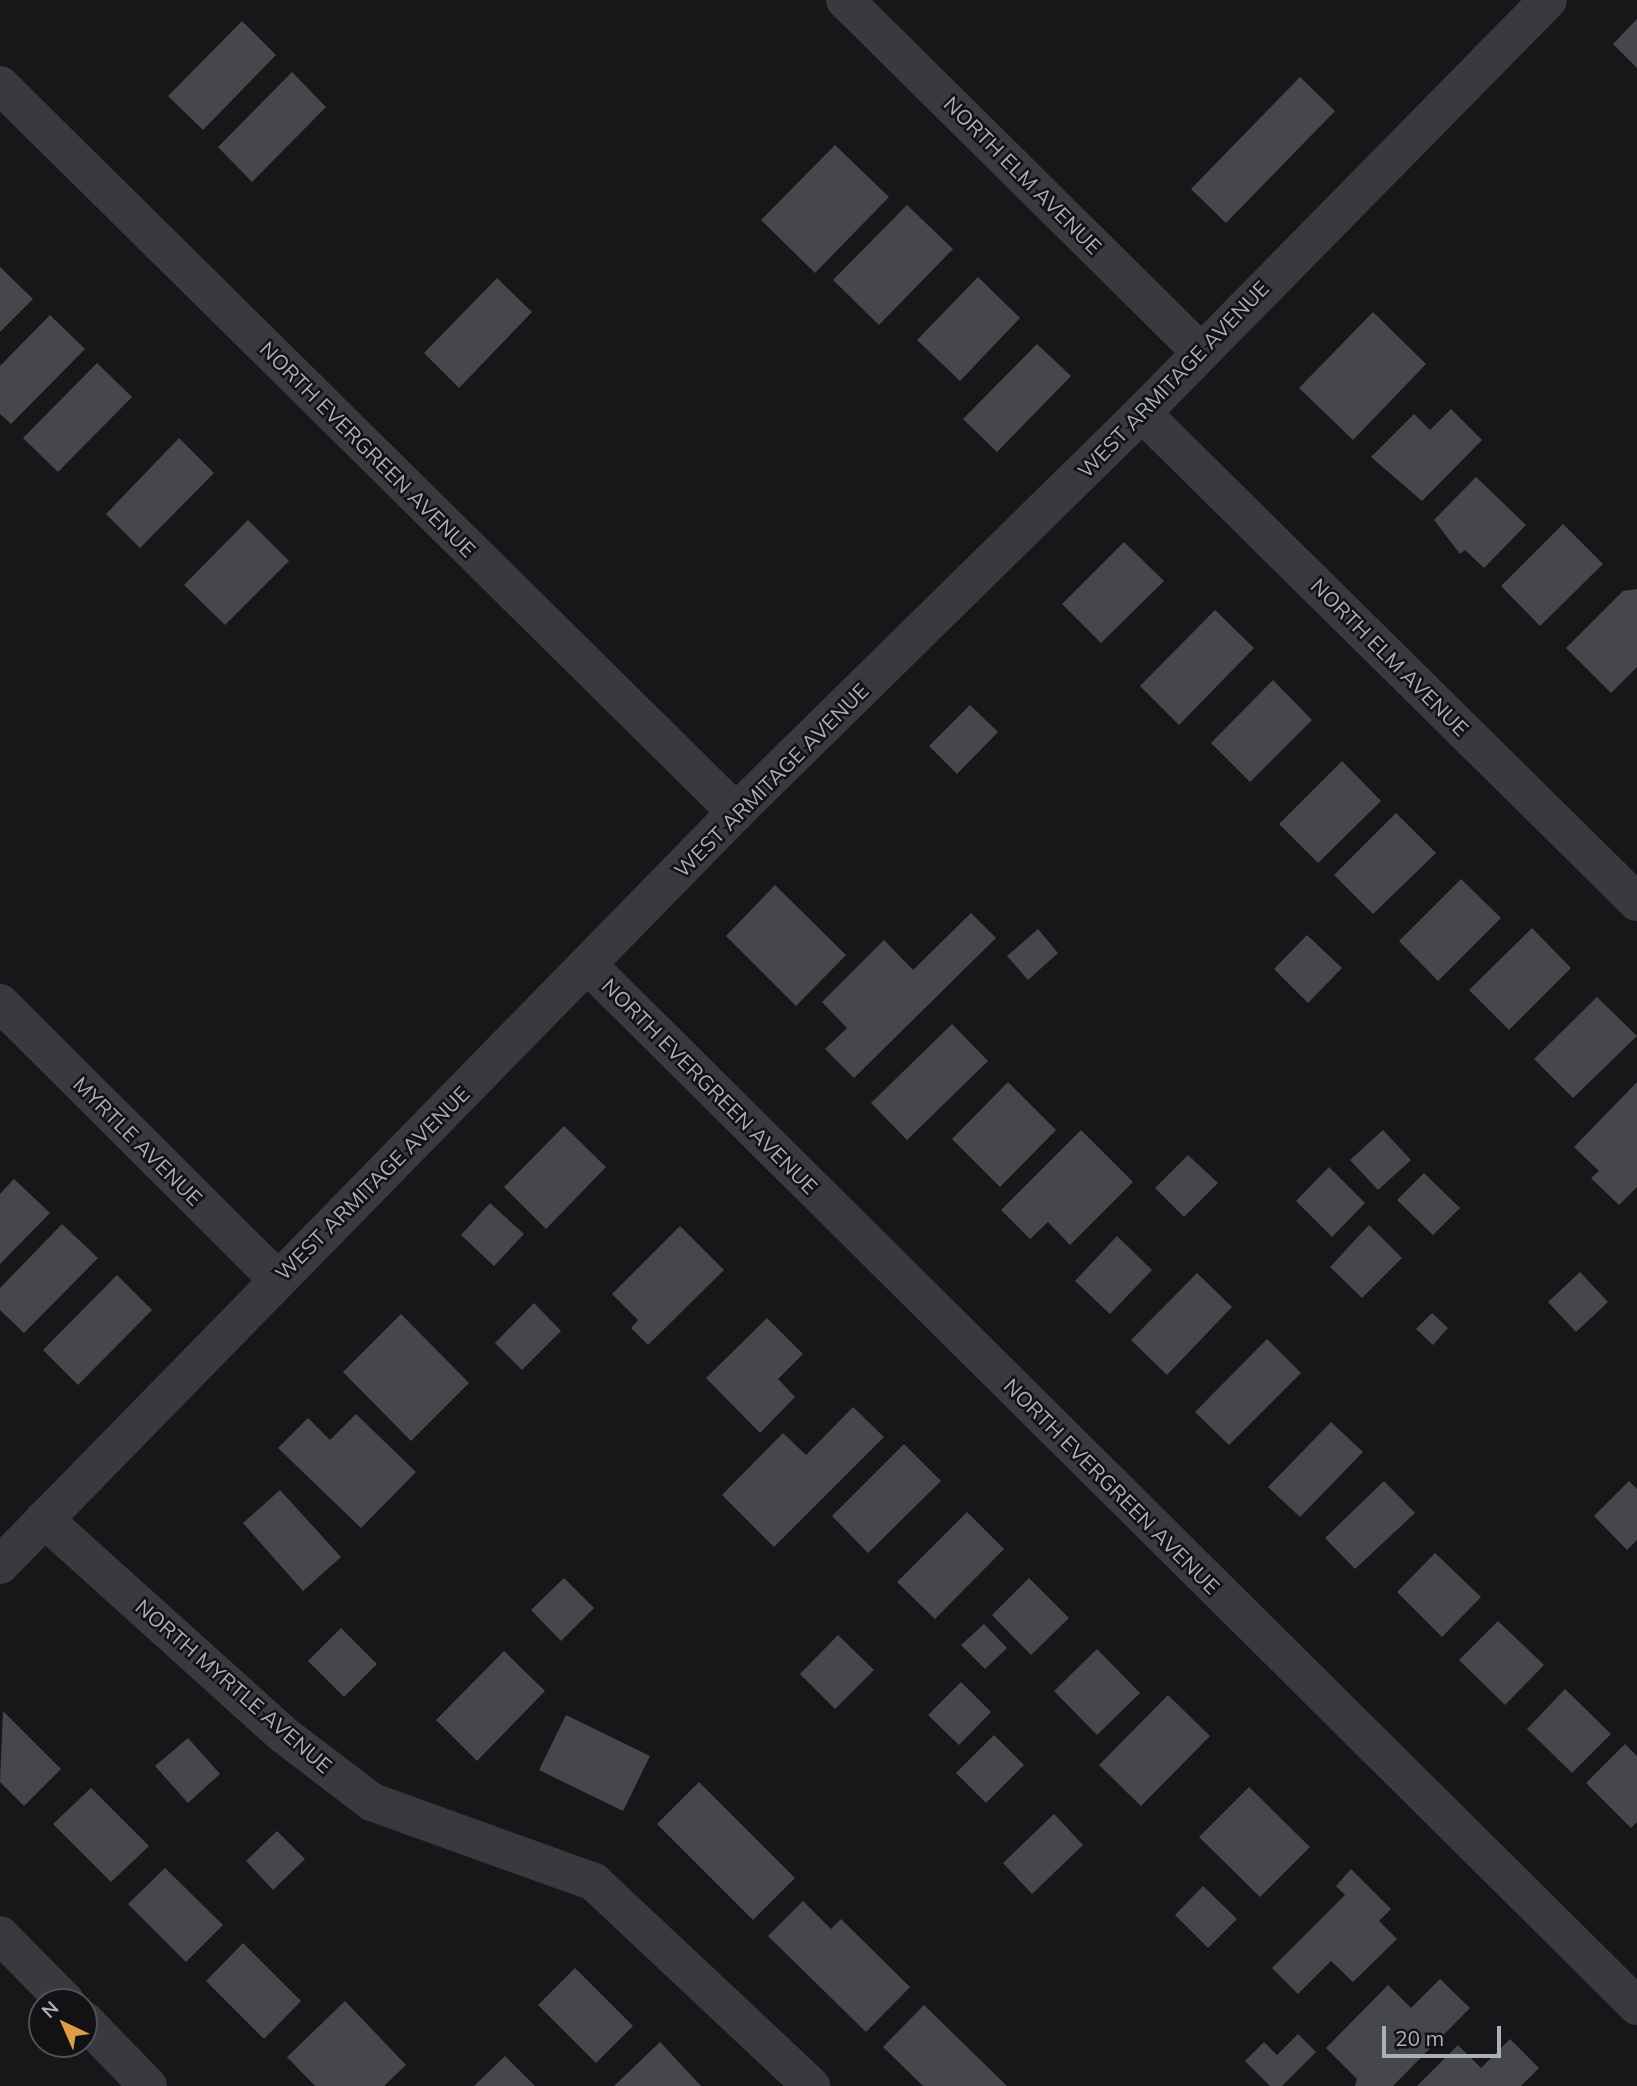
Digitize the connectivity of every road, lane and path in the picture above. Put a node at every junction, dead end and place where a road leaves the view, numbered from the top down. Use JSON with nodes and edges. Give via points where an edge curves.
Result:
{"nodes":[{"id":1,"x":845,"y":0,"type":"edge"},
{"id":2,"x":1548,"y":0,"type":"edge"},
{"id":3,"x":0,"y":85,"type":"edge"},
{"id":4,"x":1200,"y":351,"type":"junction"},
{"id":5,"x":1142,"y":413,"type":"junction"},
{"id":6,"x":736,"y":813,"type":"junction"},
{"id":7,"x":1637,"y":902,"type":"edge"},
{"id":8,"x":588,"y":965,"type":"junction"},
{"id":9,"x":0,"y":1003,"type":"edge"},
{"id":10,"x":277,"y":1279,"type":"junction"},
{"id":11,"x":44,"y":1519,"type":"junction"},
{"id":12,"x":0,"y":1565,"type":"edge"},
{"id":13,"x":0,"y":1935,"type":"edge"},
{"id":14,"x":52,"y":1988,"type":"edge"},
{"id":15,"x":1637,"y":2006,"type":"edge"},
{"id":16,"x":98,"y":2035,"type":"edge"},
{"id":17,"x":148,"y":2086,"type":"edge"},
{"id":18,"x":811,"y":2086,"type":"edge"}],
"edges":[{"from":1,"to":4,"type":"street","name":"NORTH ELM AVENUE"},
{"from":2,"to":4,"type":"street","name":"WEST ARMITAGE AVENUE"},
{"from":3,"to":6,"type":"street","name":"NORTH EVERGREEN AVENUE"},
{"from":4,"to":5,"type":"street","name":"WEST ARMITAGE AVENUE"},
{"from":5,"to":6,"type":"street","name":"WEST ARMITAGE AVENUE"},
{"from":5,"to":7,"type":"street","name":"NORTH ELM AVENUE"},
{"from":6,"to":8,"type":"street","name":"WEST ARMITAGE AVENUE"},
{"from":8,"to":10,"type":"street","name":"WEST ARMITAGE AVENUE"},
{"from":8,"to":15,"type":"street","name":"NORTH EVERGREEN AVENUE"},
{"from":9,"to":10,"type":"street","name":"MYRTLE AVENUE"},
{"from":10,"to":11,"type":"street","name":"WEST ARMITAGE AVENUE"},
{"from":11,"to":12,"type":"street","name":"WEST ARMITAGE AVENUE"},
{"from":11,"to":18,"type":"street","name":"NORTH MYRTLE AVENUE","via":[[284,1735],[372,1802],[594,1882]]},
{"from":13,"to":14,"type":"street"},
{"from":16,"to":17,"type":"street"}]}
